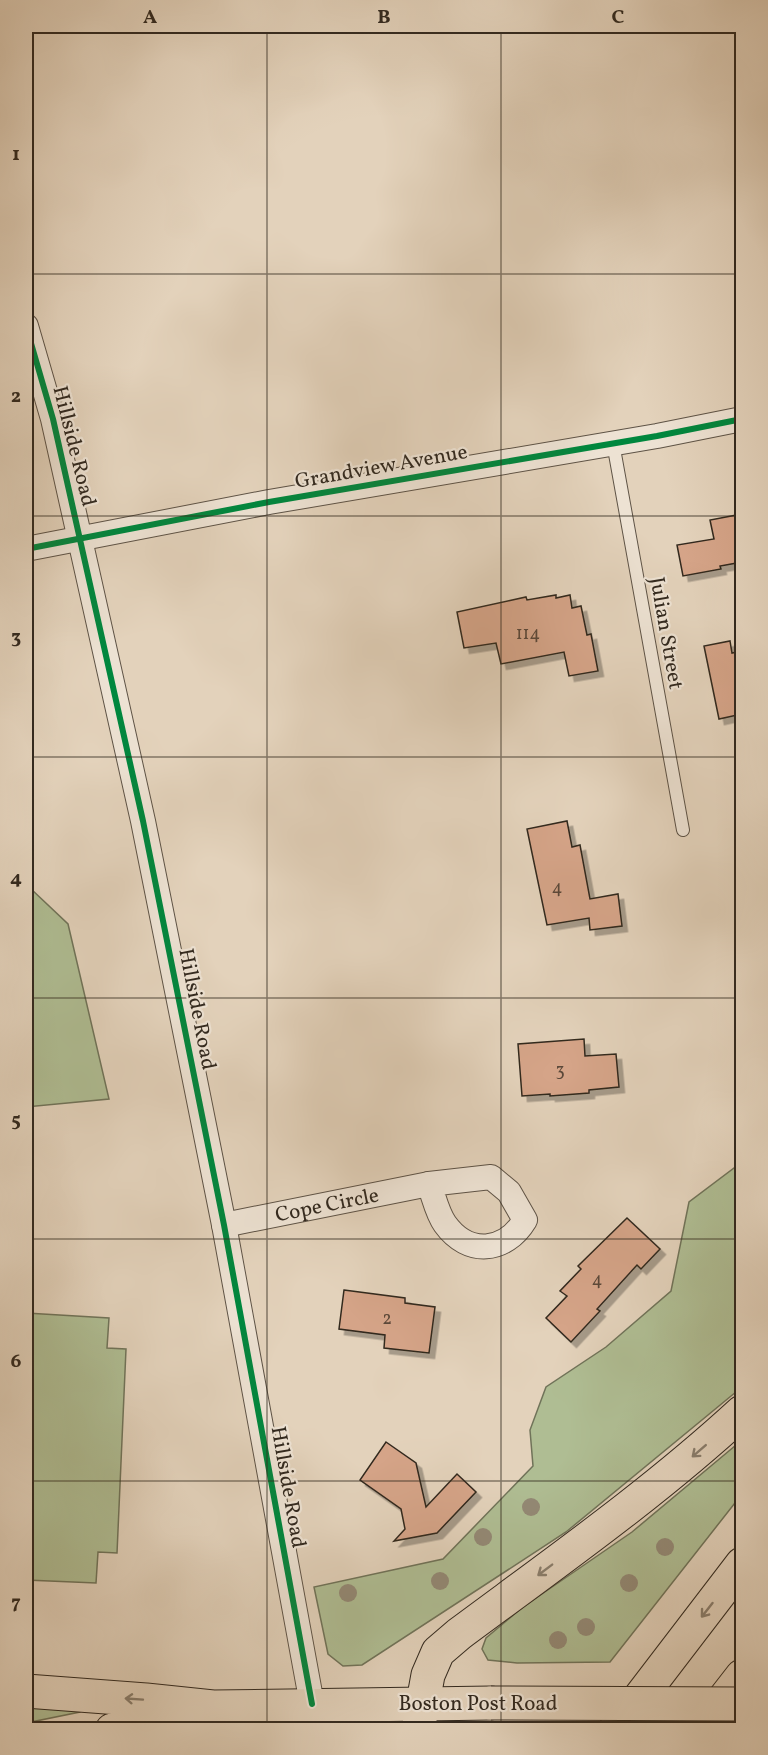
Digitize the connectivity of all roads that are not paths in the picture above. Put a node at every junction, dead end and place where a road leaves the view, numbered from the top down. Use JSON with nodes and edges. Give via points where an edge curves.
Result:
{"nodes":[{"id":1,"x":26,"y":326,"type":"edge"},
{"id":2,"x":742,"y":419,"type":"edge"},
{"id":3,"x":613,"y":442,"type":"junction"},
{"id":4,"x":80,"y":538,"type":"junction"},
{"id":5,"x":26,"y":549,"type":"edge"},
{"id":6,"x":683,"y":830,"type":"dead end"},
{"id":7,"x":429,"y":1184,"type":"dead end"},
{"id":8,"x":224,"y":1225,"type":"junction"},
{"id":9,"x":742,"y":1412,"type":"edge"},
{"id":10,"x":742,"y":1564,"type":"edge"},
{"id":11,"x":742,"y":1676,"type":"edge"},
{"id":12,"x":26,"y":1691,"type":"edge"},
{"id":13,"x":742,"y":1703,"type":"edge"},
{"id":14,"x":312,"y":1704,"type":"junction"},
{"id":15,"x":213,"y":1707,"type":"junction"},
{"id":16,"x":420,"y":1716,"type":"edge"},
{"id":17,"x":112,"y":1730,"type":"edge"},
{"id":18,"x":615,"y":1730,"type":"edge"},
{"id":19,"x":700,"y":1730,"type":"edge"},
{"id":20,"x":723,"y":1730,"type":"edge"}],
"edges":[{"from":1,"to":4,"type":"street","name":"Hillside Road","via":[[53,419]]},
{"from":2,"to":3,"type":"street","name":"Grandview Avenue"},
{"from":3,"to":4,"type":"street","name":"Grandview Avenue"},
{"from":3,"to":6,"type":"lane","name":"Julian Street"},
{"from":4,"to":5,"type":"street","name":"Grandview Avenue"},
{"from":4,"to":8,"type":"street","name":"Hillside Road","via":[[143,821]]},
{"from":7,"to":8,"type":"street","name":"Cope Circle"},
{"from":8,"to":14,"type":"street","name":"Hillside Road"},
{"from":9,"to":16,"type":"main road","one_way":true,"via":[[638,1501],[438,1652],[428,1675]]},
{"from":10,"to":18,"type":"main road","one_way":true},
{"from":11,"to":19,"type":"main road"},
{"from":15,"to":12,"type":"main road","name":"Boston Post Road","one_way":true},
{"from":13,"to":16,"type":"main road","name":"Boston Post Road","bridge":true,"via":[[490,1703]]},
{"from":13,"to":20,"type":"main road"},
{"from":14,"to":15,"type":"main road","name":"Boston Post Road"},
{"from":14,"to":16,"type":"main road","name":"Boston Post Road"},
{"from":15,"to":17,"type":"main road","name":"Boston Post Road"}]}
